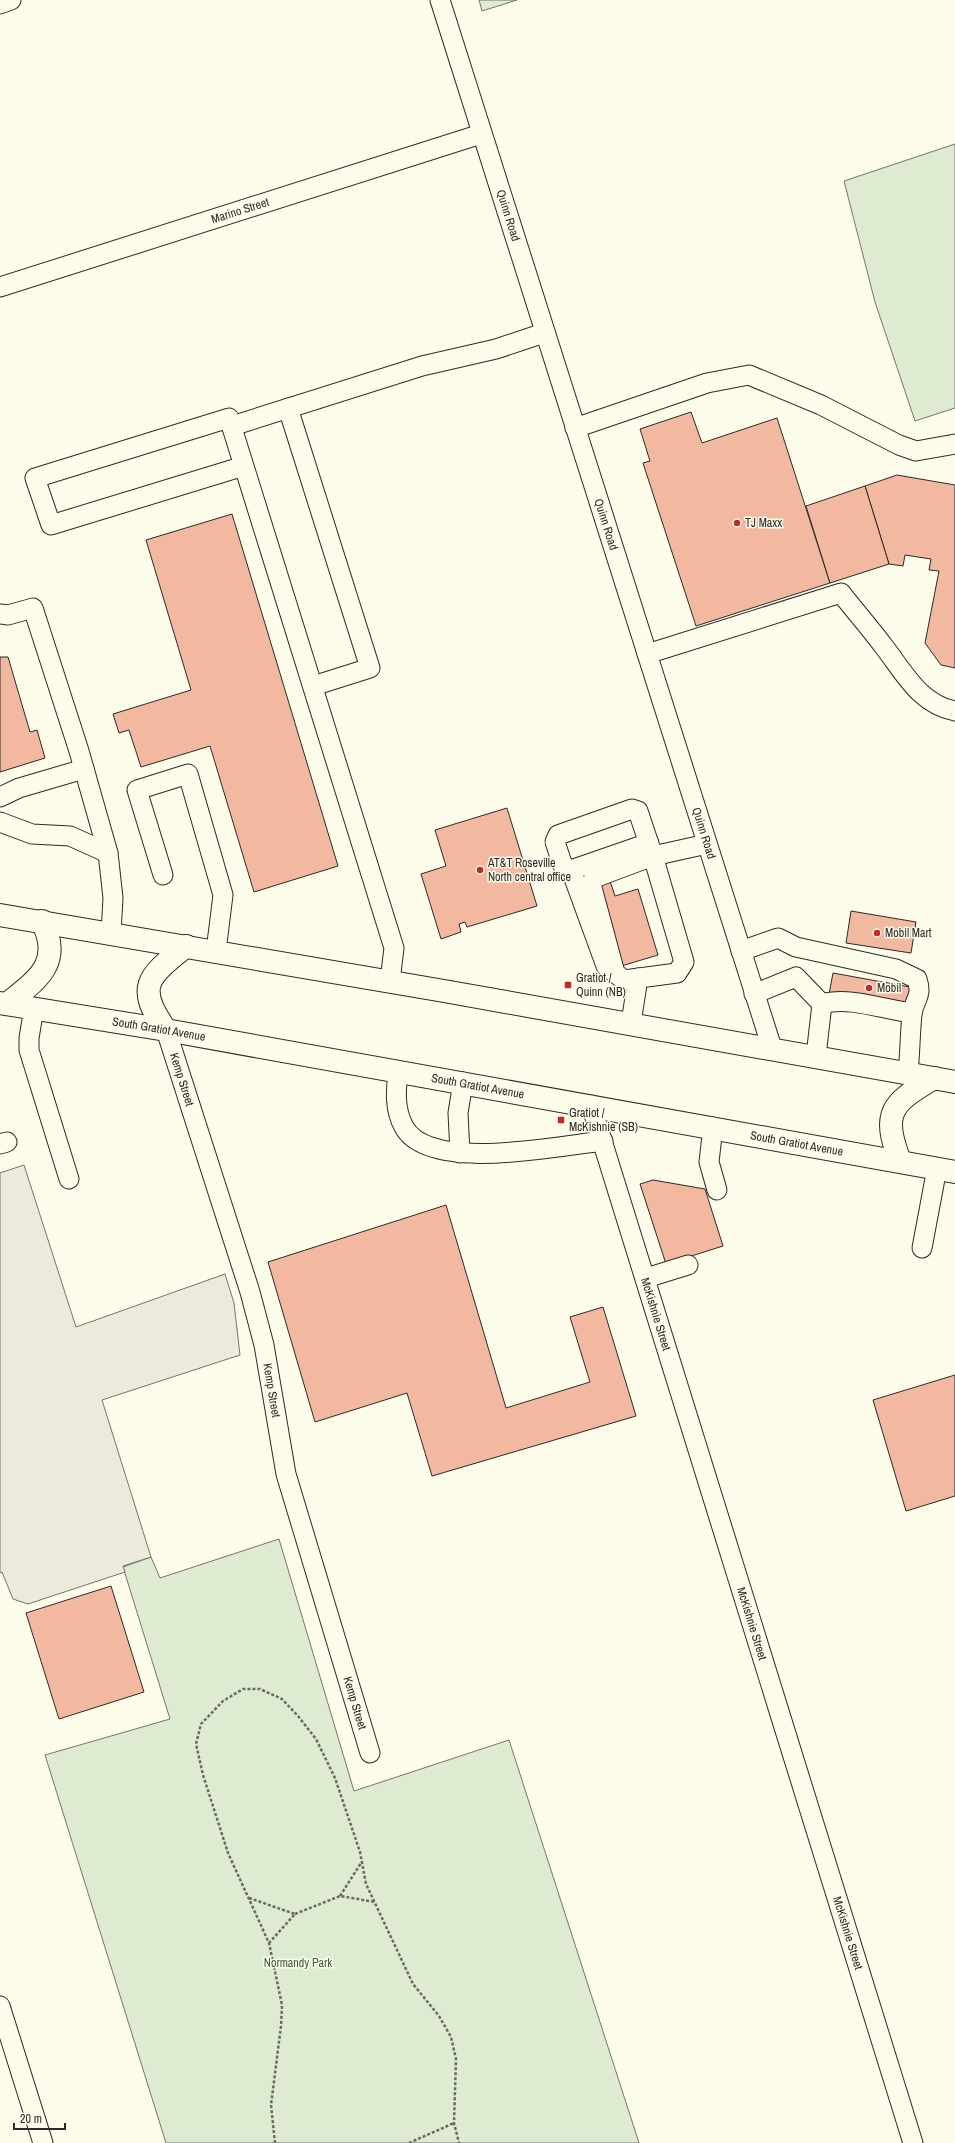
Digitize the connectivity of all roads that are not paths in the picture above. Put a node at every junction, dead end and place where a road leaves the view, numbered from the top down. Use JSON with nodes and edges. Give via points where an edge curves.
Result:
{"nodes":[{"id":1,"x":11,"y":0,"type":"edge"},
{"id":2,"x":440,"y":0,"type":"edge"},
{"id":3,"x":0,"y":4,"type":"edge"},
{"id":4,"x":481,"y":134,"type":"junction"},
{"id":5,"x":0,"y":287,"type":"edge"},
{"id":6,"x":544,"y":333,"type":"junction"},
{"id":7,"x":288,"y":408,"type":"junction"},
{"id":8,"x":232,"y":426,"type":"junction"},
{"id":9,"x":575,"y":428,"type":"junction"},
{"id":10,"x":955,"y":444,"type":"edge"},
{"id":11,"x":244,"y":466,"type":"junction"},
{"id":12,"x":0,"y":614,"type":"edge"},
{"id":13,"x":647,"y":654,"type":"junction"},
{"id":14,"x":313,"y":686,"type":"junction"},
{"id":15,"x":955,"y":711,"type":"edge"},
{"id":16,"x":84,"y":769,"type":"junction"},
{"id":17,"x":0,"y":797,"type":"edge"},
{"id":18,"x":0,"y":822,"type":"edge"},
{"id":19,"x":707,"y":844,"type":"junction"},
{"id":20,"x":651,"y":850,"type":"junction"},
{"id":21,"x":108,"y":853,"type":"junction"},
{"id":22,"x":571,"y":870,"type":"junction"},
{"id":23,"x":163,"y":875,"type":"dead end"},
{"id":24,"x":0,"y":915,"type":"edge"},
{"id":25,"x":42,"y":921,"type":"junction"},
{"id":26,"x":111,"y":933,"type":"junction"},
{"id":27,"x":186,"y":946,"type":"junction"},
{"id":28,"x":796,"y":947,"type":"junction"},
{"id":29,"x":216,"y":951,"type":"junction"},
{"id":30,"x":741,"y":951,"type":"junction"},
{"id":31,"x":615,"y":973,"type":"junction"},
{"id":32,"x":638,"y":978,"type":"junction"},
{"id":33,"x":796,"y":978,"type":"junction"},
{"id":34,"x":390,"y":981,"type":"junction"},
{"id":35,"x":754,"y":994,"type":"junction"},
{"id":36,"x":4,"y":1003,"type":"edge"},
{"id":37,"x":822,"y":1004,"type":"junction"},
{"id":38,"x":34,"y":1008,"type":"junction"},
{"id":39,"x":912,"y":1013,"type":"junction"},
{"id":40,"x":631,"y":1023,"type":"junction"},
{"id":41,"x":166,"y":1030,"type":"junction"},
{"id":42,"x":772,"y":1048,"type":"junction"},
{"id":43,"x":816,"y":1056,"type":"junction"},
{"id":44,"x":398,"y":1071,"type":"junction"},
{"id":45,"x":908,"y":1073,"type":"junction"},
{"id":46,"x":934,"y":1078,"type":"junction"},
{"id":47,"x":463,"y":1082,"type":"junction"},
{"id":48,"x":955,"y":1082,"type":"edge"},
{"id":49,"x":591,"y":1105,"type":"junction"},
{"id":50,"x":713,"y":1127,"type":"junction"},
{"id":51,"x":603,"y":1141,"type":"junction"},
{"id":52,"x":460,"y":1153,"type":"junction"},
{"id":53,"x":900,"y":1162,"type":"junction"},
{"id":54,"x":946,"y":1170,"type":"edge"},
{"id":55,"x":69,"y":1179,"type":"dead end"},
{"id":56,"x":717,"y":1190,"type":"dead end"},
{"id":57,"x":922,"y":1248,"type":"dead end"},
{"id":58,"x":688,"y":1265,"type":"dead end"},
{"id":59,"x":646,"y":1278,"type":"junction"},
{"id":60,"x":370,"y":1753,"type":"dead end"},
{"id":61,"x":0,"y":2006,"type":"edge"},
{"id":62,"x":43,"y":2143,"type":"edge"},
{"id":63,"x":913,"y":2143,"type":"edge"}],
"edges":[{"from":1,"to":3,"type":"street"},
{"from":2,"to":4,"type":"street","name":"Quinn Road"},
{"from":4,"to":5,"type":"street","name":"Marino Street"},
{"from":4,"to":6,"type":"street","name":"Quinn Road"},
{"from":6,"to":7,"type":"street","via":[[496,349],[422,366]]},
{"from":6,"to":9,"type":"street","name":"Quinn Road"},
{"from":7,"to":8,"type":"street"},
{"from":7,"to":14,"type":"street","via":[[370,668]]},
{"from":8,"to":11,"type":"street"},
{"from":8,"to":11,"type":"street","via":[[229,418],[36,478],[51,525]]},
{"from":9,"to":10,"type":"street","via":[[707,383],[749,375],[821,405],[899,446],[916,451]]},
{"from":9,"to":13,"type":"street","name":"Quinn Road"},
{"from":11,"to":14,"type":"street"},
{"from":12,"to":16,"type":"street","via":[[8,615],[33,608]]},
{"from":13,"to":15,"type":"street","via":[[841,593],[910,684],[927,700],[944,709]]},
{"from":13,"to":19,"type":"street","name":"Quinn Road"},
{"from":14,"to":34,"type":"street","via":[[394,948]]},
{"from":16,"to":17,"type":"street","via":[[19,788]]},
{"from":16,"to":21,"type":"street"},
{"from":18,"to":21,"type":"street","via":[[32,834],[70,836]]},
{"from":19,"to":20,"type":"street"},
{"from":19,"to":30,"type":"street","name":"Quinn Road"},
{"from":20,"to":22,"type":"street"},
{"from":20,"to":22,"type":"street","via":[[638,811],[632,810],[558,835],[555,842],[563,866]]},
{"from":20,"to":31,"type":"street","via":[[594,878],[591,884]]},
{"from":20,"to":32,"type":"street","via":[[684,962],[677,973]]},
{"from":21,"to":26,"type":"street","via":[[113,898]]},
{"from":22,"to":31,"type":"street","via":[[606,966]]},
{"from":23,"to":29,"type":"street","via":[[137,790],[188,774],[223,895]]},
{"from":24,"to":25,"type":"main road"},
{"from":25,"to":26,"type":"main road"},
{"from":25,"to":36,"type":"main road","via":[[50,936],[50,959],[30,986]]},
{"from":26,"to":27,"type":"main road"},
{"from":27,"to":29,"type":"main road"},
{"from":27,"to":41,"type":"main road","via":[[159,968],[150,981],[148,996],[153,1011]]},
{"from":28,"to":30,"type":"street","via":[[778,938]]},
{"from":28,"to":33,"type":"street"},
{"from":28,"to":39,"type":"street","via":[[910,974],[917,979],[920,987],[919,999]]},
{"from":29,"to":34,"type":"main road"},
{"from":30,"to":35,"type":"street","name":"Quinn Road"},
{"from":31,"to":32,"type":"street","via":[[624,980]]},
{"from":32,"to":40,"type":"street"},
{"from":33,"to":35,"type":"street"},
{"from":33,"to":37,"type":"street"},
{"from":34,"to":40,"type":"main road"},
{"from":35,"to":42,"type":"street","name":"Quinn Road"},
{"from":36,"to":38,"type":"main road","name":"South Gratiot Avenue"},
{"from":37,"to":39,"type":"street","via":[[831,1001],[853,1003]]},
{"from":37,"to":43,"type":"street"},
{"from":38,"to":41,"type":"main road","name":"South Gratiot Avenue"},
{"from":38,"to":55,"type":"street","via":[[29,1050]]},
{"from":39,"to":45,"type":"street"},
{"from":40,"to":42,"type":"main road"},
{"from":41,"to":44,"type":"main road","name":"South Gratiot Avenue"},
{"from":41,"to":60,"type":"street","name":"Kemp Street","via":[[250,1292],[264,1345],[286,1474]]},
{"from":42,"to":43,"type":"main road"},
{"from":43,"to":45,"type":"main road"},
{"from":44,"to":47,"type":"main road","name":"South Gratiot Avenue"},
{"from":44,"to":52,"type":"street","via":[[396,1102],[404,1128],[422,1144]]},
{"from":45,"to":46,"type":"main road"},
{"from":46,"to":48,"type":"main road"},
{"from":46,"to":53,"type":"main road","via":[[904,1096],[895,1108],[890,1124],[892,1141]]},
{"from":47,"to":49,"type":"main road","name":"South Gratiot Avenue"},
{"from":47,"to":52,"type":"street","via":[[458,1113]]},
{"from":49,"to":50,"type":"main road","name":"South Gratiot Avenue"},
{"from":49,"to":51,"type":"street","name":"McKishnie Street"},
{"from":50,"to":53,"type":"main road","name":"South Gratiot Avenue"},
{"from":50,"to":56,"type":"street","via":[[709,1162]]},
{"from":51,"to":52,"type":"street","via":[[497,1154]]},
{"from":51,"to":59,"type":"street","name":"McKishnie Street"},
{"from":53,"to":54,"type":"main road","name":"South Gratiot Avenue"},
{"from":54,"to":57,"type":"street"},
{"from":58,"to":59,"type":"street"},
{"from":59,"to":63,"type":"street","name":"McKishnie Street"},
{"from":61,"to":62,"type":"street"}]}
